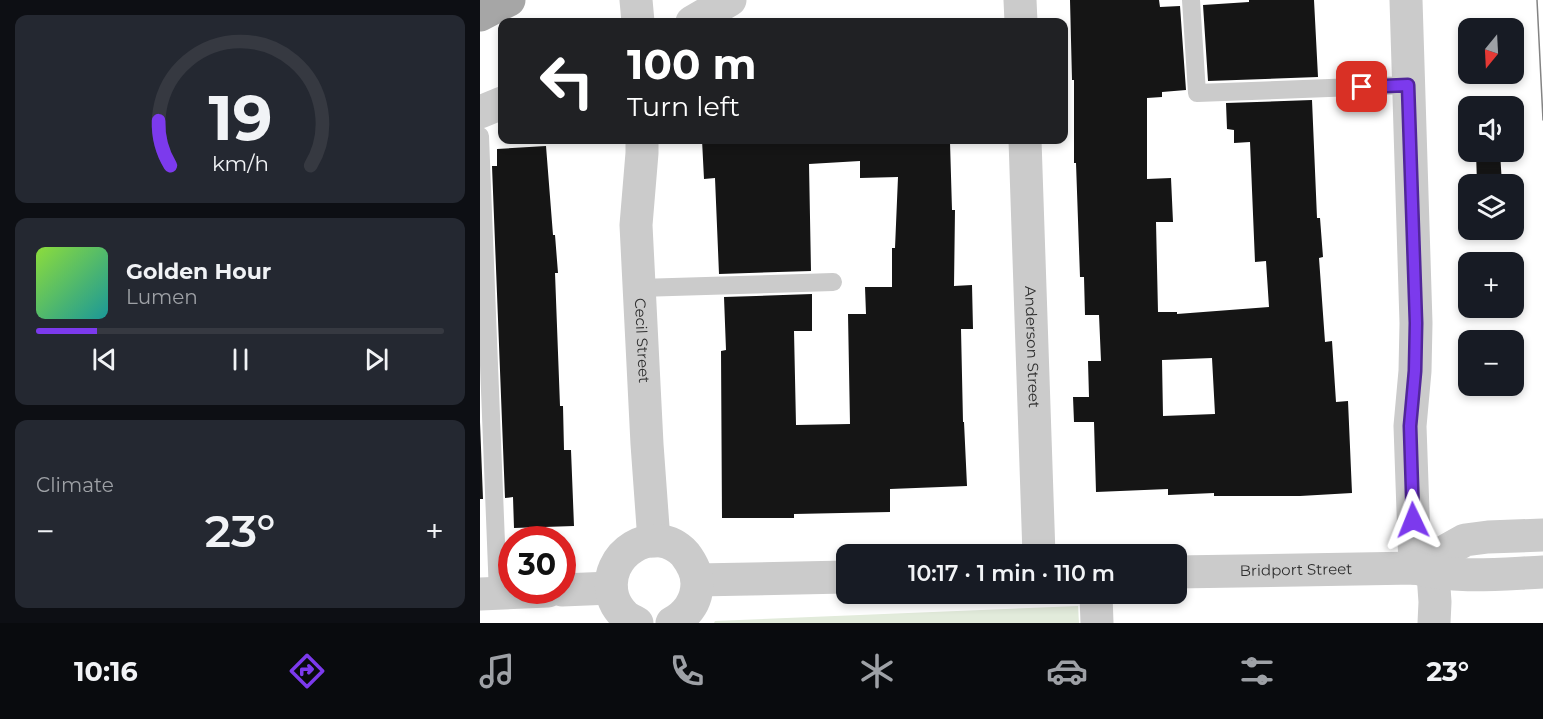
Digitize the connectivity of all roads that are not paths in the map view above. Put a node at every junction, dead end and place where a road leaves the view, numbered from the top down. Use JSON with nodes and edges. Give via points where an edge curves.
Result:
{"nodes":[{"id":1,"x":509,"y":0,"type":"edge"},
{"id":2,"x":636,"y":0,"type":"edge"},
{"id":3,"x":730,"y":0,"type":"edge"},
{"id":4,"x":1020,"y":0,"type":"edge"},
{"id":5,"x":1191,"y":0,"type":"edge"},
{"id":6,"x":1406,"y":0,"type":"edge"},
{"id":7,"x":480,"y":15,"type":"edge"},
{"id":8,"x":638,"y":18,"type":"edge"},
{"id":9,"x":699,"y":18,"type":"edge"},
{"id":10,"x":1021,"y":18,"type":"edge"},
{"id":11,"x":1408,"y":85,"type":"junction"},
{"id":12,"x":498,"y":105,"type":"edge"},
{"id":13,"x":480,"y":112,"type":"edge"},
{"id":14,"x":480,"y":136,"type":"edge"},
{"id":15,"x":642,"y":144,"type":"edge"},
{"id":16,"x":1025,"y":144,"type":"edge"},
{"id":17,"x":833,"y":282,"type":"dead end"},
{"id":18,"x":639,"y":288,"type":"junction"},
{"id":19,"x":485,"y":380,"type":"edge"},
{"id":20,"x":1543,"y":535,"type":"edge"},
{"id":21,"x":654,"y":541,"type":"junction"},
{"id":22,"x":1039,"y":544,"type":"edge"},
{"id":23,"x":1426,"y":566,"type":"junction"},
{"id":24,"x":1187,"y":572,"type":"edge"},
{"id":25,"x":1543,"y":572,"type":"edge"},
{"id":26,"x":836,"y":577,"type":"edge"},
{"id":27,"x":698,"y":580,"type":"junction"},
{"id":28,"x":611,"y":588,"type":"junction"},
{"id":29,"x":576,"y":589,"type":"edge"},
{"id":30,"x":489,"y":594,"type":"edge"},
{"id":31,"x":1096,"y":604,"type":"edge"},
{"id":32,"x":637,"y":623,"type":"edge"},
{"id":33,"x":672,"y":623,"type":"edge"},
{"id":34,"x":1097,"y":623,"type":"edge"},
{"id":35,"x":1434,"y":623,"type":"edge"}],
"edges":[{"from":1,"to":7,"type":"main road"},
{"from":2,"to":8,"type":"street"},
{"from":3,"to":9,"type":"street"},
{"from":4,"to":10,"type":"street"},
{"from":5,"to":11,"type":"lane","via":[[1197,93]]},
{"from":6,"to":11,"type":"street"},
{"from":11,"to":23,"type":"street","via":[[1416,323],[1410,426]]},
{"from":12,"to":13,"type":"street"},
{"from":14,"to":19,"type":"lane"},
{"from":15,"to":18,"type":"street","name":"Cecil Street","via":[[636,225]]},
{"from":16,"to":22,"type":"street","name":"Anderson Street"},
{"from":17,"to":18,"type":"lane"},
{"from":18,"to":21,"type":"street","name":"Cecil Street"},
{"from":19,"to":30,"type":"lane"},
{"from":20,"to":23,"type":"street","name":"Bridport Street","via":[[1465,540]]},
{"from":21,"to":27,"type":"street","via":[[669,543],[680,550]]},
{"from":21,"to":28,"type":"street","via":[[634,545],[622,555],[615,565]]},
{"from":23,"to":24,"type":"street","name":"Bridport Street"},
{"from":23,"to":25,"type":"street","name":"Bridport Street","via":[[1463,575]]},
{"from":23,"to":35,"type":"street"},
{"from":26,"to":27,"type":"street"},
{"from":27,"to":33,"type":"street","via":[[691,607]]},
{"from":28,"to":29,"type":"street"},
{"from":28,"to":32,"type":"street","via":[[624,615]]},
{"from":31,"to":34,"type":"street"}]}
